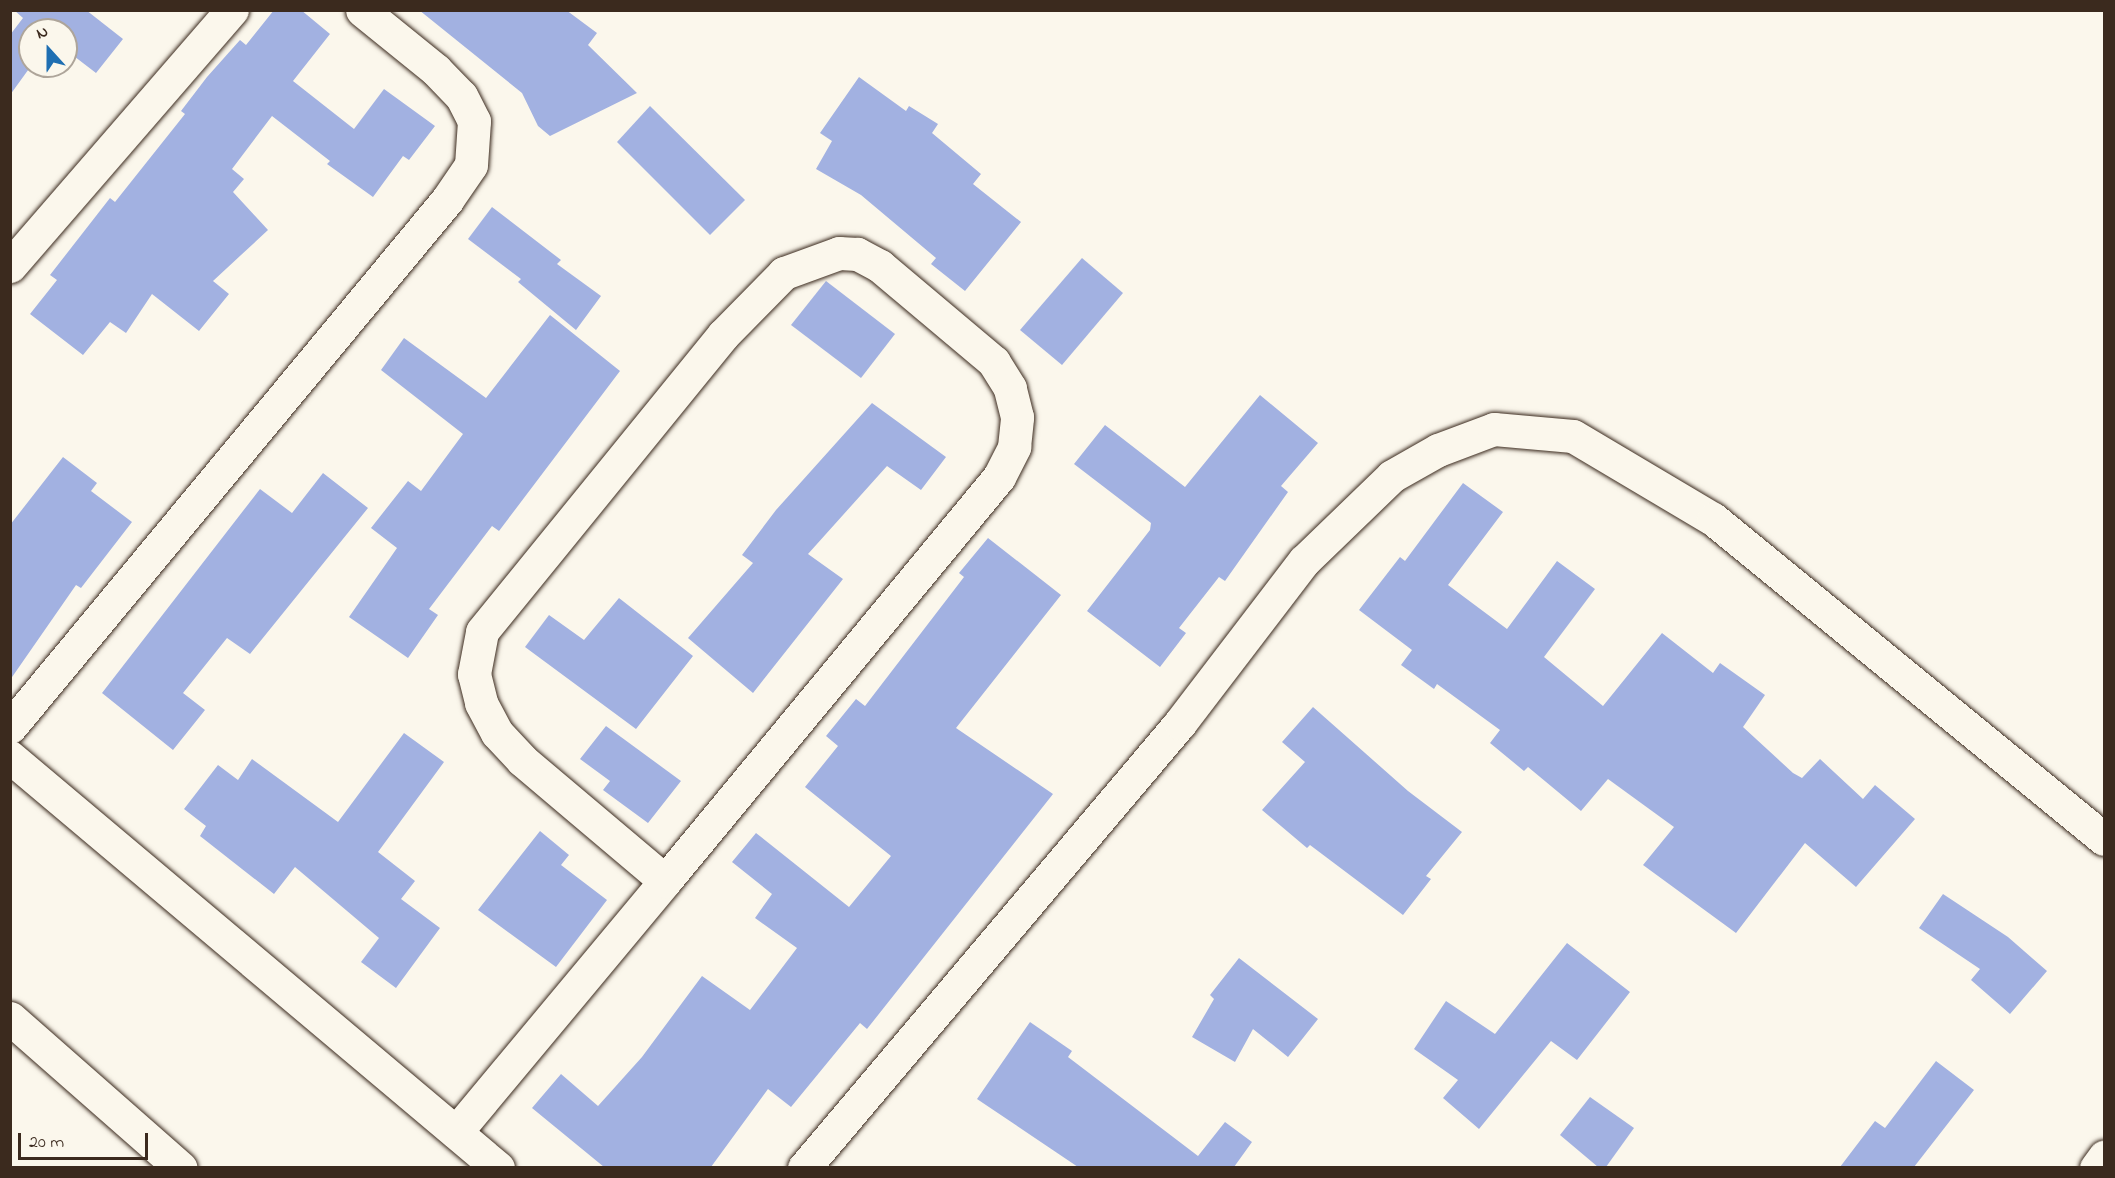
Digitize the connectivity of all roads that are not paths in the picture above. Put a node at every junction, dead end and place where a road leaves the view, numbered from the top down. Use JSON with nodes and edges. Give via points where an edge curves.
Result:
{"nodes":[{"id":1,"x":232,"y":10,"type":"edge"},
{"id":2,"x":362,"y":10,"type":"edge"},
{"id":3,"x":10,"y":266,"type":"edge"},
{"id":4,"x":10,"y":727,"type":"edge"},
{"id":5,"x":10,"y":757,"type":"edge"},
{"id":6,"x":2104,"y":839,"type":"edge"},
{"id":7,"x":665,"y":880,"type":"junction"},
{"id":8,"x":10,"y":1018,"type":"edge"},
{"id":9,"x":456,"y":1132,"type":"junction"},
{"id":10,"x":2104,"y":1157,"type":"edge"},
{"id":11,"x":181,"y":1167,"type":"edge"},
{"id":12,"x":498,"y":1167,"type":"edge"},
{"id":13,"x":804,"y":1167,"type":"edge"},
{"id":14,"x":2096,"y":1167,"type":"edge"}],
"edges":[{"from":1,"to":3,"type":"street"},
{"from":2,"to":4,"type":"street","via":[[436,70],[461,96],[474,121],[471,165],[447,200]]},
{"from":5,"to":9,"type":"street"},
{"from":6,"to":13,"type":"street","via":[[1713,519],[1573,436],[1494,429],[1438,450],[1392,477],[1304,561],[1180,723]]},
{"from":7,"to":7,"type":"street","via":[[999,477],[1014,447],[1017,417],[1010,388],[994,362],[880,266],[857,254],[830,255],[784,273],[723,335],[482,632],[474,674],[481,703],[497,733],[522,760]]},
{"from":7,"to":9,"type":"street"},
{"from":8,"to":11,"type":"street"},
{"from":9,"to":12,"type":"street"},
{"from":10,"to":14,"type":"street"}]}
